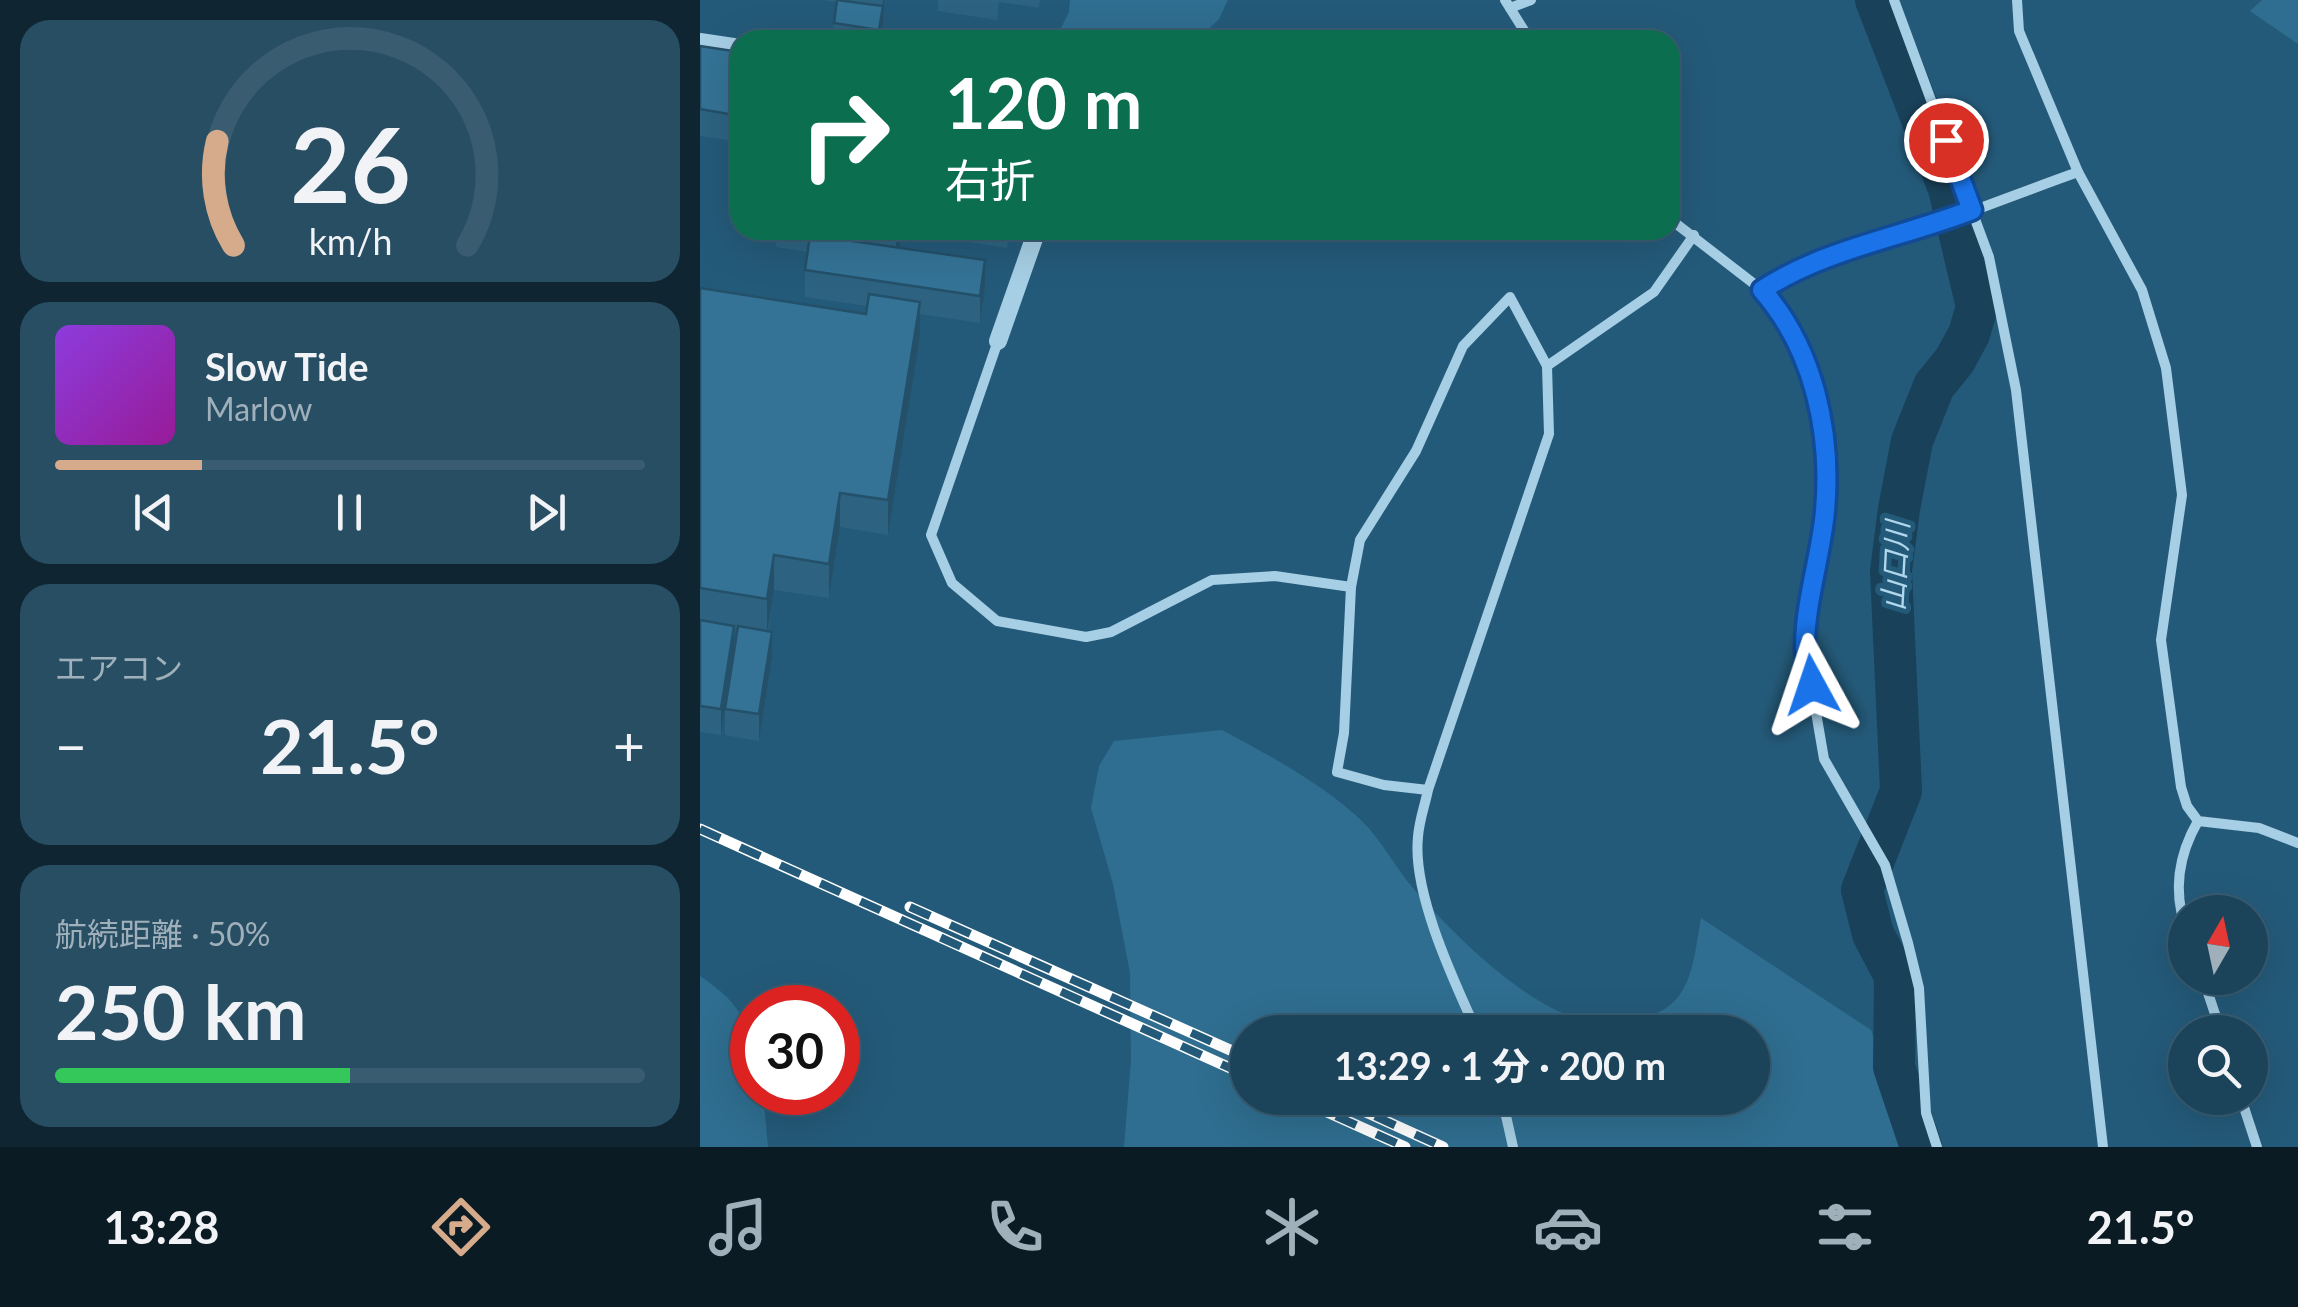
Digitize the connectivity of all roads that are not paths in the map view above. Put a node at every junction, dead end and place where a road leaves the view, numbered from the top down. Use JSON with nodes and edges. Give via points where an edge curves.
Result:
{"nodes":[{"id":1,"x":1531,"y":0,"type":"edge"},
{"id":2,"x":1894,"y":0,"type":"edge"},
{"id":3,"x":2017,"y":0,"type":"edge"},
{"id":4,"x":1508,"y":4,"type":"edge"},
{"id":5,"x":1524,"y":30,"type":"edge"},
{"id":6,"x":700,"y":42,"type":"edge"},
{"id":7,"x":730,"y":46,"type":"edge"},
{"id":8,"x":2078,"y":172,"type":"junction"},
{"id":9,"x":1972,"y":210,"type":"junction"},
{"id":10,"x":1680,"y":226,"type":"edge"},
{"id":11,"x":1694,"y":236,"type":"junction"},
{"id":12,"x":1033,"y":240,"type":"edge"},
{"id":13,"x":1762,"y":290,"type":"junction"},
{"id":14,"x":998,"y":341,"type":"joint"},
{"id":15,"x":1547,"y":366,"type":"junction"},
{"id":16,"x":1351,"y":587,"type":"junction"},
{"id":17,"x":1428,"y":790,"type":"junction"},
{"id":18,"x":2198,"y":821,"type":"junction"},
{"id":19,"x":2298,"y":843,"type":"edge"},
{"id":20,"x":2178,"y":895,"type":"edge"},
{"id":21,"x":1469,"y":1015,"type":"edge"},
{"id":22,"x":1505,"y":1115,"type":"edge"},
{"id":23,"x":2247,"y":1115,"type":"edge"},
{"id":24,"x":1512,"y":1147,"type":"edge"},
{"id":25,"x":1937,"y":1147,"type":"edge"},
{"id":26,"x":2103,"y":1147,"type":"edge"},
{"id":27,"x":2257,"y":1147,"type":"edge"}],
"edges":[{"from":1,"to":4,"type":"street"},
{"from":2,"to":9,"type":"street"},
{"from":3,"to":8,"type":"street","via":[[2019,31]]},
{"from":4,"to":5,"type":"street"},
{"from":6,"to":7,"type":"street"},
{"from":8,"to":9,"type":"street"},
{"from":8,"to":18,"type":"street","via":[[2142,290],[2166,368],[2182,495],[2161,640],[2181,787]]},
{"from":9,"to":13,"type":"street","via":[[1826,259]]},
{"from":9,"to":26,"type":"street","via":[[1989,257],[2016,390]]},
{"from":10,"to":11,"type":"street"},
{"from":11,"to":13,"type":"street"},
{"from":11,"to":15,"type":"street","via":[[1654,292]]},
{"from":12,"to":14,"type":"street"},
{"from":13,"to":25,"type":"street","via":[[1785,316],[1805,356],[1827,448],[1805,648],[1824,759],[1884,864],[1919,988],[1926,1113]]},
{"from":14,"to":16,"type":"street","via":[[930,535],[952,582],[998,621],[1086,637],[1111,632],[1212,580],[1276,576]]},
{"from":15,"to":16,"type":"street","via":[[1510,297],[1463,346],[1416,451],[1360,540]]},
{"from":15,"to":17,"type":"street","via":[[1549,434]]},
{"from":16,"to":17,"type":"street","via":[[1337,772]]},
{"from":17,"to":21,"type":"street","via":[[1417,838],[1422,886]]},
{"from":18,"to":19,"type":"street","via":[[2259,828]]},
{"from":18,"to":20,"type":"street","via":[[2186,842]]},
{"from":22,"to":24,"type":"street"},
{"from":23,"to":27,"type":"street"}]}
